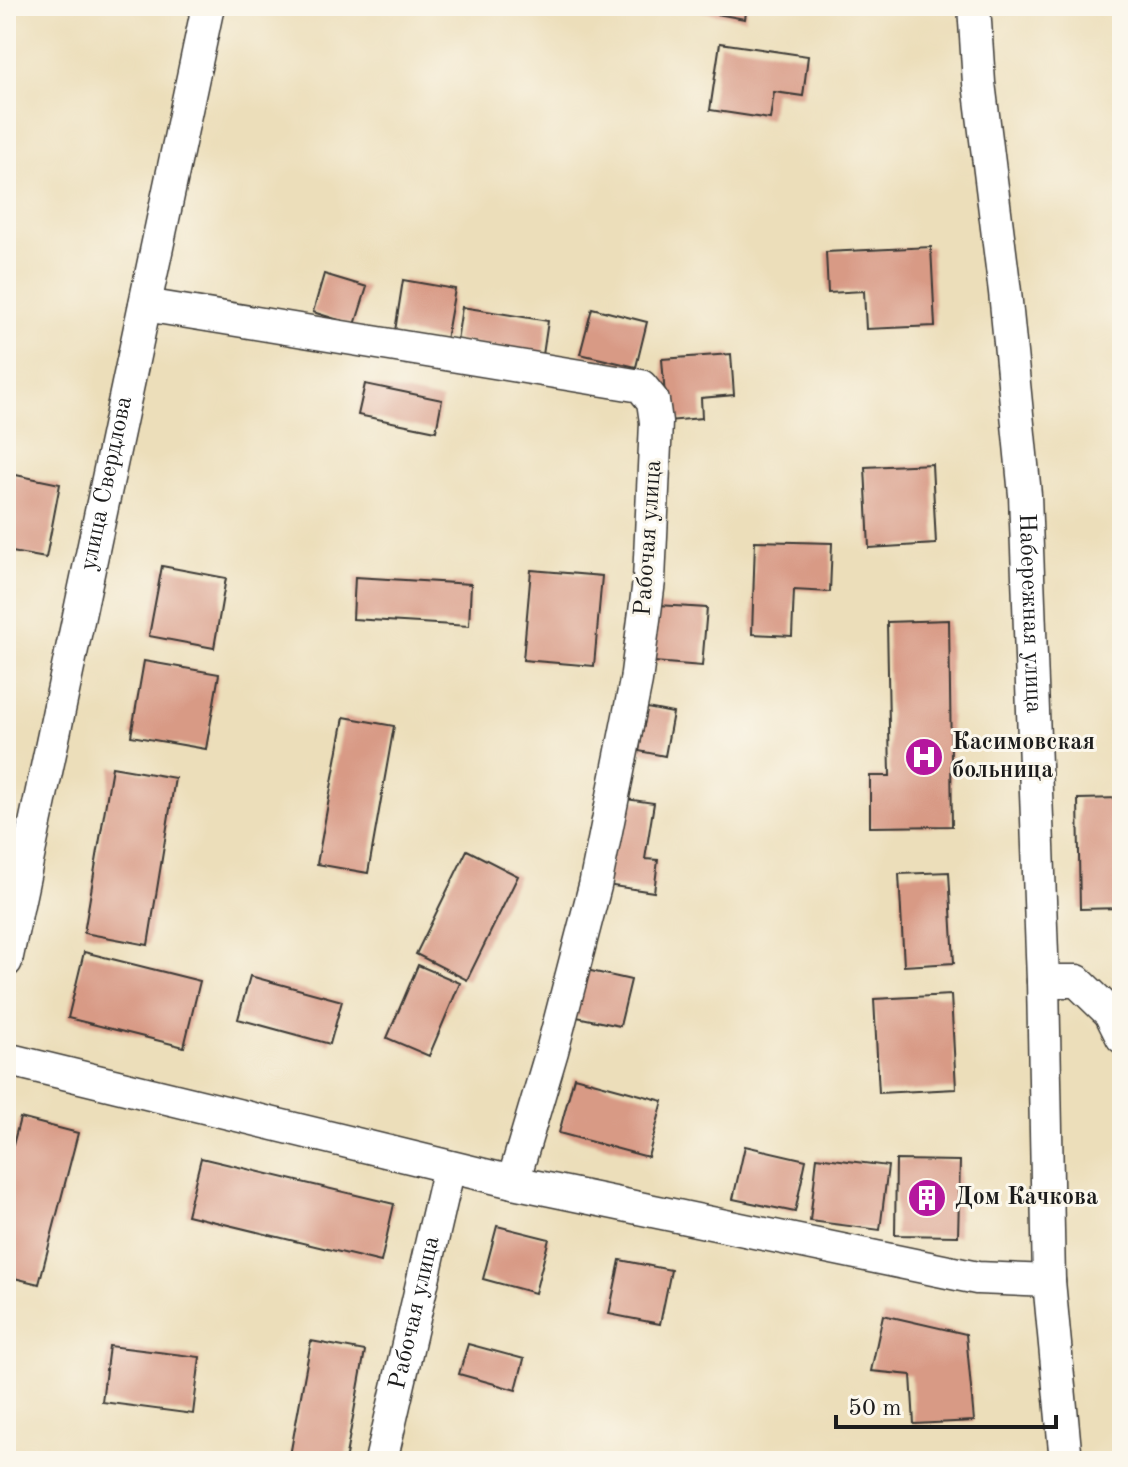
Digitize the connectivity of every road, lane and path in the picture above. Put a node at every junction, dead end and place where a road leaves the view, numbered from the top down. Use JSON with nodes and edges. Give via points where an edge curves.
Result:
{"nodes":[{"id":1,"x":208,"y":6,"type":"edge"},
{"id":2,"x":974,"y":6,"type":"edge"},
{"id":3,"x":145,"y":305,"type":"junction"},
{"id":4,"x":6,"y":961,"type":"edge"},
{"id":5,"x":1043,"y":981,"type":"junction"},
{"id":6,"x":1122,"y":1037,"type":"edge"},
{"id":7,"x":6,"y":1059,"type":"edge"},
{"id":8,"x":449,"y":1167,"type":"junction"},
{"id":9,"x":513,"y":1182,"type":"junction"},
{"id":10,"x":1049,"y":1281,"type":"junction"},
{"id":11,"x":381,"y":1461,"type":"edge"},
{"id":12,"x":1066,"y":1461,"type":"edge"}],
"edges":[{"from":1,"to":3,"type":"street","name":"улица Свердлова"},
{"from":2,"to":5,"type":"street","name":"Набережная улица","via":[[1025,495]]},
{"from":3,"to":4,"type":"street","name":"улица Свердлова"},
{"from":3,"to":9,"type":"street","name":"Рабочая улица","via":[[641,386],[653,401],[649,581],[636,681],[595,886]]},
{"from":5,"to":6,"type":"street","via":[[1077,981],[1110,1013]]},
{"from":5,"to":10,"type":"street","name":"Набережная улица"},
{"from":7,"to":8,"type":"street"},
{"from":8,"to":9,"type":"street"},
{"from":8,"to":11,"type":"street","name":"Рабочая улица"},
{"from":9,"to":10,"type":"street","via":[[977,1278]]},
{"from":10,"to":12,"type":"street","name":"Набережная улица"}]}
